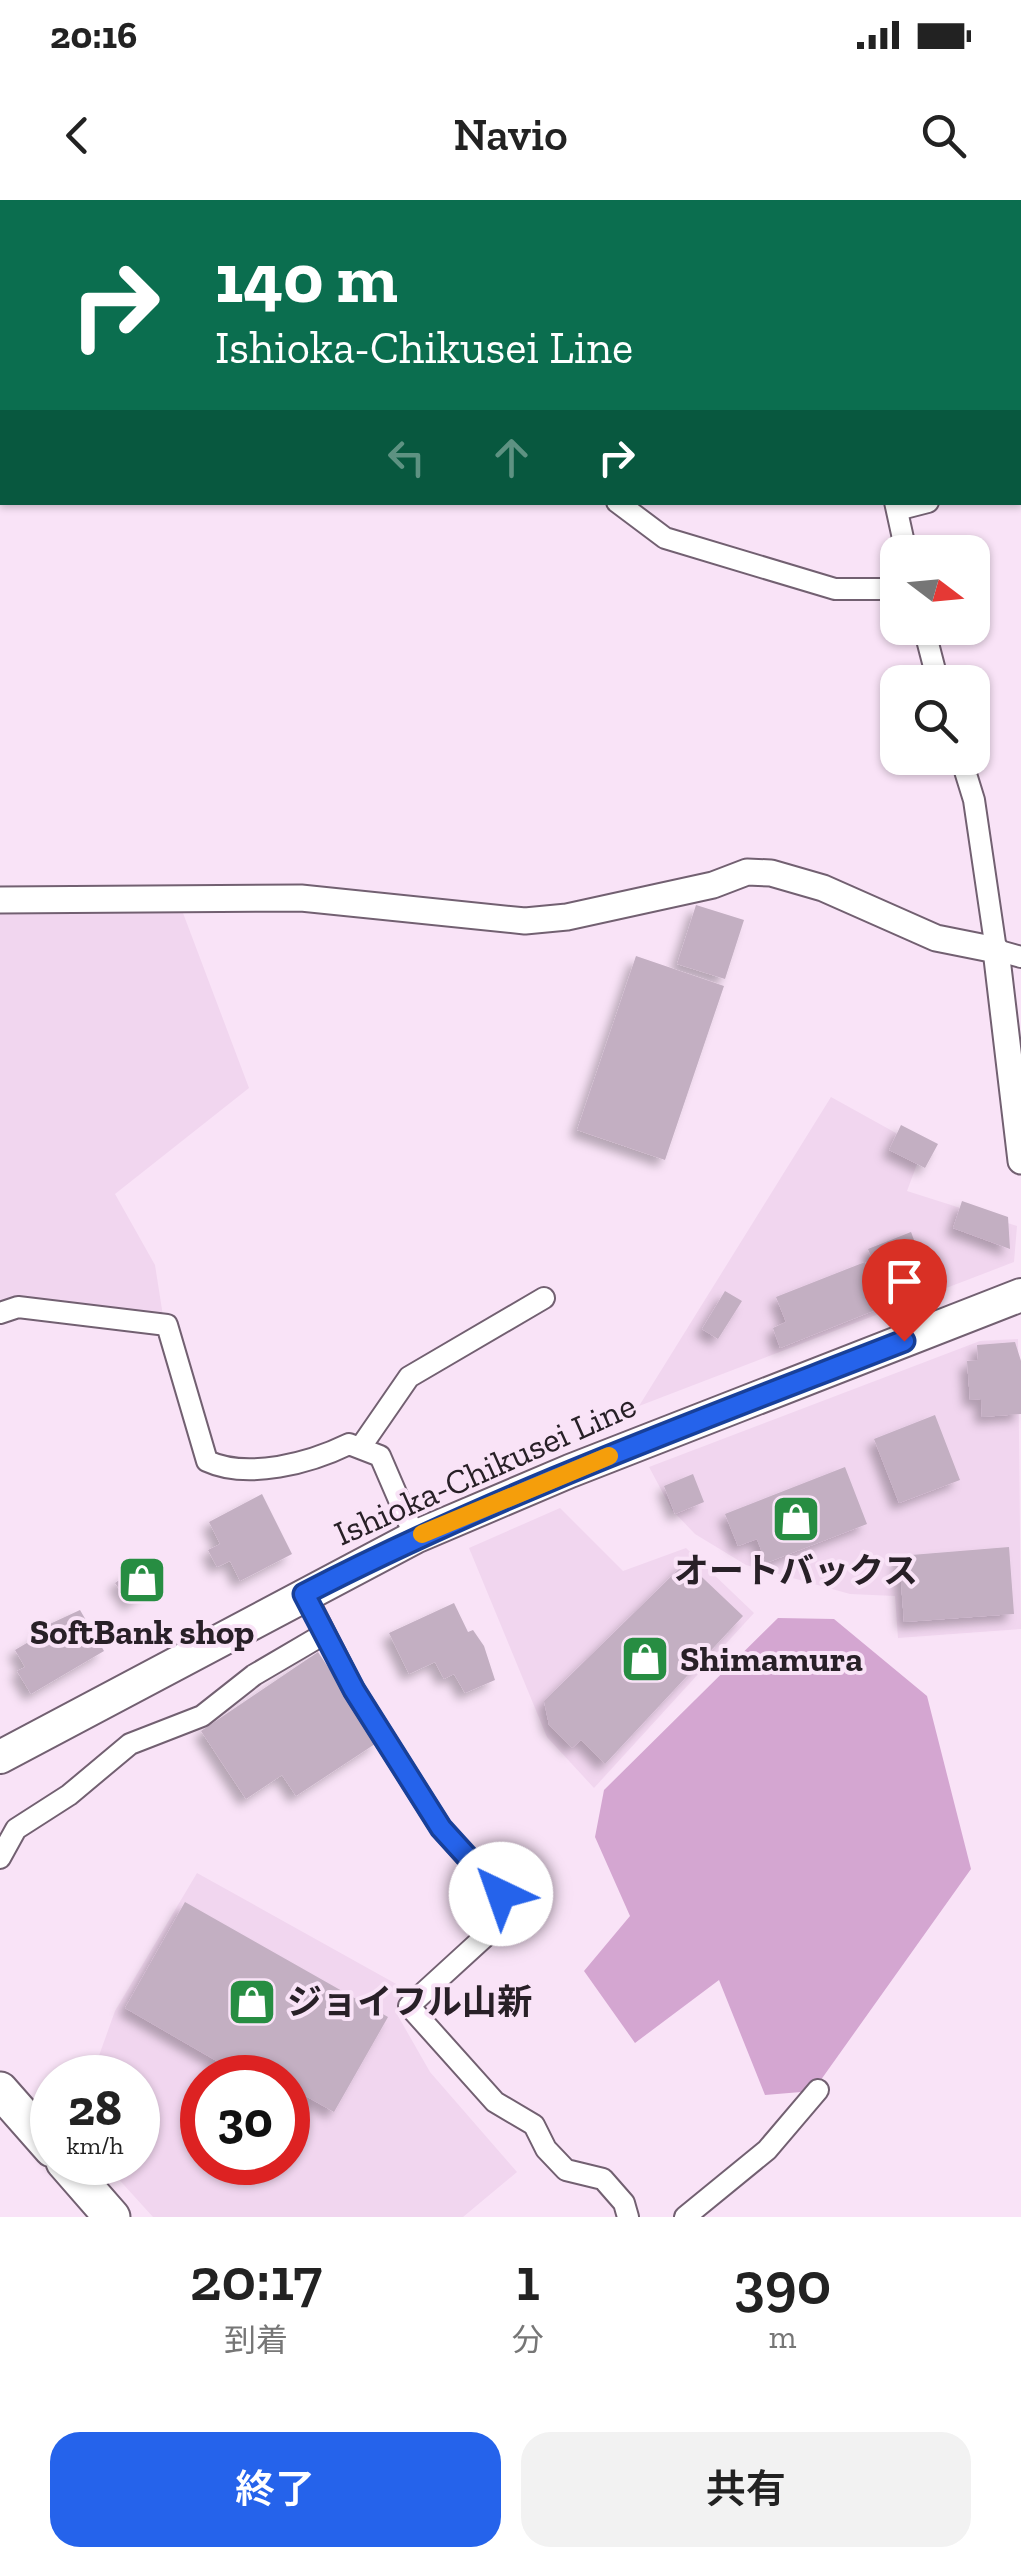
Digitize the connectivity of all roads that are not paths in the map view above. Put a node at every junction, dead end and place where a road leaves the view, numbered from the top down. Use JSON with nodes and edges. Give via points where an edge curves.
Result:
{"nodes":[{"id":1,"x":621,"y":505,"type":"edge"},
{"id":2,"x":896,"y":506,"type":"edge"},
{"id":3,"x":902,"y":535,"type":"edge"},
{"id":4,"x":880,"y":589,"type":"edge"},
{"id":5,"x":966,"y":775,"type":"edge"},
{"id":6,"x":0,"y":900,"type":"edge"},
{"id":7,"x":1009,"y":953,"type":"edge"},
{"id":8,"x":1021,"y":1161,"type":"edge"},
{"id":9,"x":1021,"y":1295,"type":"edge"},
{"id":10,"x":544,"y":1298,"type":"dead end"},
{"id":11,"x":0,"y":1312,"type":"edge"},
{"id":12,"x":360,"y":1448,"type":"junction"},
{"id":13,"x":415,"y":1537,"type":"junction"},
{"id":14,"x":304,"y":1594,"type":"junction"},
{"id":15,"x":324,"y":1634,"type":"junction"},
{"id":16,"x":0,"y":1756,"type":"edge"},
{"id":17,"x":0,"y":1858,"type":"edge"},
{"id":18,"x":0,"y":2090,"type":"edge"},
{"id":19,"x":818,"y":2090,"type":"dead end"},
{"id":20,"x":30,"y":2124,"type":"edge"},
{"id":21,"x":84,"y":2185,"type":"edge"},
{"id":22,"x":112,"y":2217,"type":"edge"},
{"id":23,"x":628,"y":2217,"type":"edge"},
{"id":24,"x":685,"y":2217,"type":"edge"}],
"edges":[{"from":1,"to":4,"type":"street","via":[[665,538],[836,589]]},
{"from":2,"to":3,"type":"street"},
{"from":5,"to":7,"type":"street"},
{"from":6,"to":7,"type":"street","via":[[301,898],[526,921],[567,918],[712,886],[746,872],[771,872],[936,938]]},
{"from":7,"to":8,"type":"street"},
{"from":9,"to":13,"type":"main road","name":"Ishioka-Chikusei Line"},
{"from":10,"to":12,"type":"street","via":[[409,1376]]},
{"from":11,"to":12,"type":"street","via":[[18,1307],[167,1325],[207,1461],[227,1470],[318,1459],[349,1444]]},
{"from":12,"to":13,"type":"street","via":[[380,1456]]},
{"from":13,"to":14,"type":"main road","name":"Ishioka-Chikusei Line"},
{"from":14,"to":15,"type":"street"},
{"from":14,"to":16,"type":"main road","name":"Ishioka-Chikusei Line"},
{"from":15,"to":17,"type":"street","via":[[254,1675],[202,1716],[130,1744],[16,1829]]},
{"from":15,"to":23,"type":"street","via":[[441,1828],[514,1910],[409,2006],[495,2102],[534,2124],[566,2170],[603,2179]]},
{"from":18,"to":20,"type":"highway"},
{"from":19,"to":24,"type":"street","via":[[767,2150]]},
{"from":21,"to":22,"type":"highway"}]}
